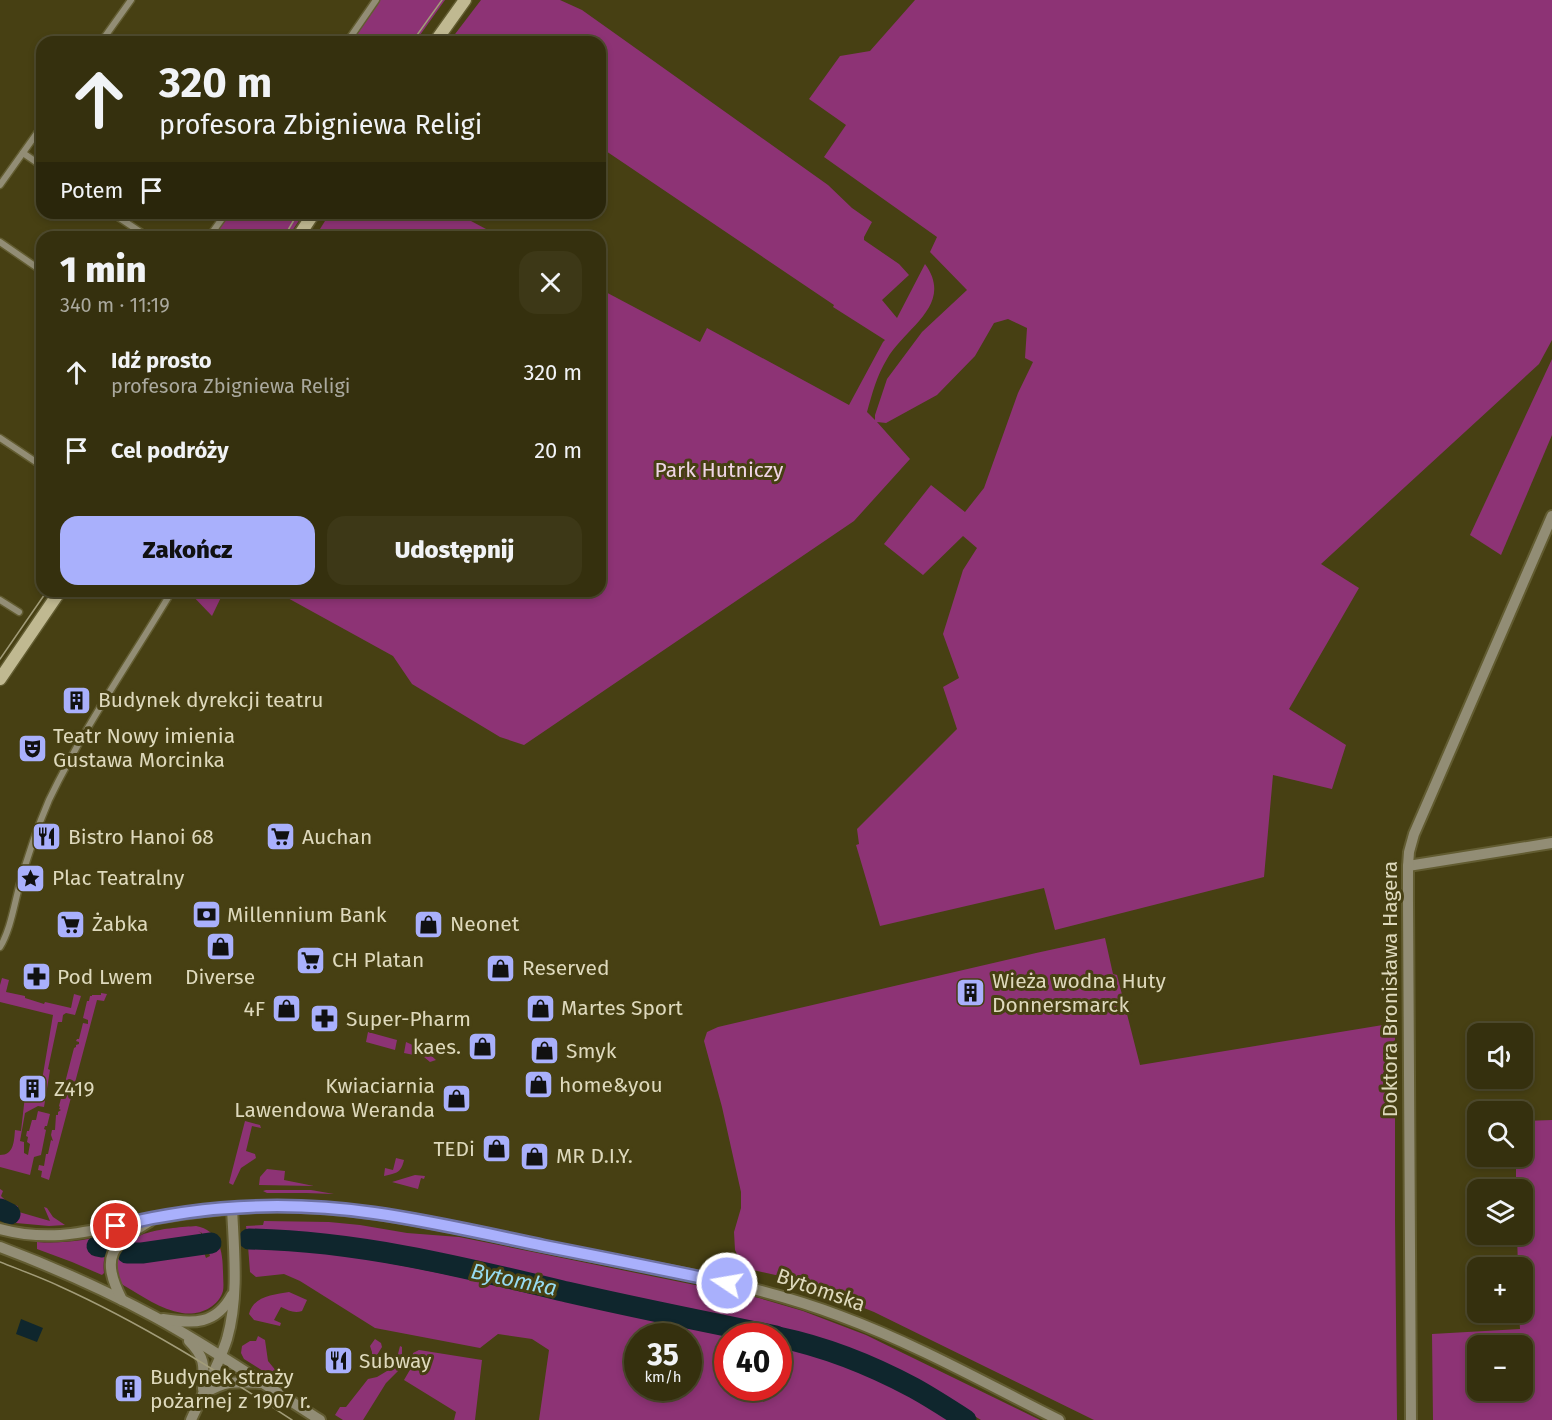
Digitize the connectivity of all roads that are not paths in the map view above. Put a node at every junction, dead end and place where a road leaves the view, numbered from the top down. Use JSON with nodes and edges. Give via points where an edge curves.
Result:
{"nodes":[{"id":1,"x":376,"y":0,"type":"edge"},
{"id":2,"x":465,"y":0,"type":"edge"},
{"id":3,"x":129,"y":1,"type":"edge"},
{"id":4,"x":105,"y":36,"type":"edge"},
{"id":5,"x":351,"y":36,"type":"edge"},
{"id":6,"x":439,"y":36,"type":"edge"},
{"id":7,"x":36,"y":135,"type":"edge"},
{"id":8,"x":23,"y":153,"type":"junction"},
{"id":9,"x":36,"y":162,"type":"edge"},
{"id":10,"x":0,"y":185,"type":"edge"},
{"id":11,"x":121,"y":219,"type":"edge"},
{"id":12,"x":139,"y":231,"type":"edge"},
{"id":13,"x":0,"y":242,"type":"edge"},
{"id":14,"x":36,"y":267,"type":"edge"},
{"id":15,"x":0,"y":438,"type":"edge"},
{"id":16,"x":36,"y":462,"type":"edge"},
{"id":17,"x":1552,"y":516,"type":"edge"},
{"id":18,"x":56,"y":597,"type":"edge"},
{"id":19,"x":168,"y":597,"type":"edge"},
{"id":20,"x":0,"y":600,"type":"edge"},
{"id":21,"x":19,"y":612,"type":"dead end"},
{"id":22,"x":0,"y":679,"type":"edge"},
{"id":23,"x":1552,"y":843,"type":"edge"},
{"id":24,"x":1408,"y":866,"type":"junction"},
{"id":25,"x":0,"y":947,"type":"edge"},
{"id":26,"x":232,"y":1208,"type":"junction"},
{"id":27,"x":156,"y":1218,"type":"junction"},
{"id":28,"x":0,"y":1229,"type":"edge"},
{"id":29,"x":0,"y":1247,"type":"edge"},
{"id":30,"x":234,"y":1292,"type":"junction"},
{"id":31,"x":122,"y":1300,"type":"junction"},
{"id":32,"x":157,"y":1318,"type":"junction"},
{"id":33,"x":220,"y":1356,"type":"junction"},
{"id":34,"x":263,"y":1383,"type":"junction"},
{"id":35,"x":202,"y":1395,"type":"junction"},
{"id":36,"x":191,"y":1420,"type":"edge"},
{"id":37,"x":320,"y":1420,"type":"edge"},
{"id":38,"x":1059,"y":1420,"type":"edge"},
{"id":39,"x":1411,"y":1420,"type":"edge"}],
"edges":[{"from":1,"to":5,"type":"street"},
{"from":2,"to":6,"type":"main road"},
{"from":3,"to":4,"type":"street"},
{"from":7,"to":8,"type":"street"},
{"from":8,"to":9,"type":"street"},
{"from":8,"to":10,"type":"street"},
{"from":11,"to":12,"type":"street"},
{"from":13,"to":14,"type":"street"},
{"from":15,"to":16,"type":"street"},
{"from":17,"to":24,"type":"street","name":"Doktora Bronisława Hagera","via":[[1414,834]]},
{"from":18,"to":22,"type":"main road"},
{"from":19,"to":25,"type":"street","via":[[49,801]]},
{"from":20,"to":21,"type":"street"},
{"from":23,"to":24,"type":"street"},
{"from":24,"to":39,"type":"street","name":"Doktora Bronisława Hagera"},
{"from":26,"to":27,"type":"street","name":"Bytomska"},
{"from":26,"to":30,"type":"street"},
{"from":26,"to":38,"type":"street","name":"Bytomska","via":[[340,1209],[405,1218],[765,1292],[869,1327]]},
{"from":27,"to":28,"type":"street","via":[[61,1236]]},
{"from":27,"to":31,"type":"street","name":"Bytomska","via":[[125,1237],[111,1257],[111,1275]]},
{"from":29,"to":31,"type":"street"},
{"from":30,"to":32,"type":"street","via":[[226,1306],[206,1319],[184,1322]]},
{"from":30,"to":33,"type":"street","via":[[231,1323]]},
{"from":31,"to":32,"type":"street"},
{"from":32,"to":33,"type":"street"},
{"from":32,"to":35,"type":"street","via":[[200,1353],[204,1370]]},
{"from":33,"to":34,"type":"street"},
{"from":33,"to":35,"type":"street"},
{"from":34,"to":35,"type":"street","via":[[225,1383]]},
{"from":34,"to":37,"type":"street"},
{"from":35,"to":36,"type":"street"}]}
